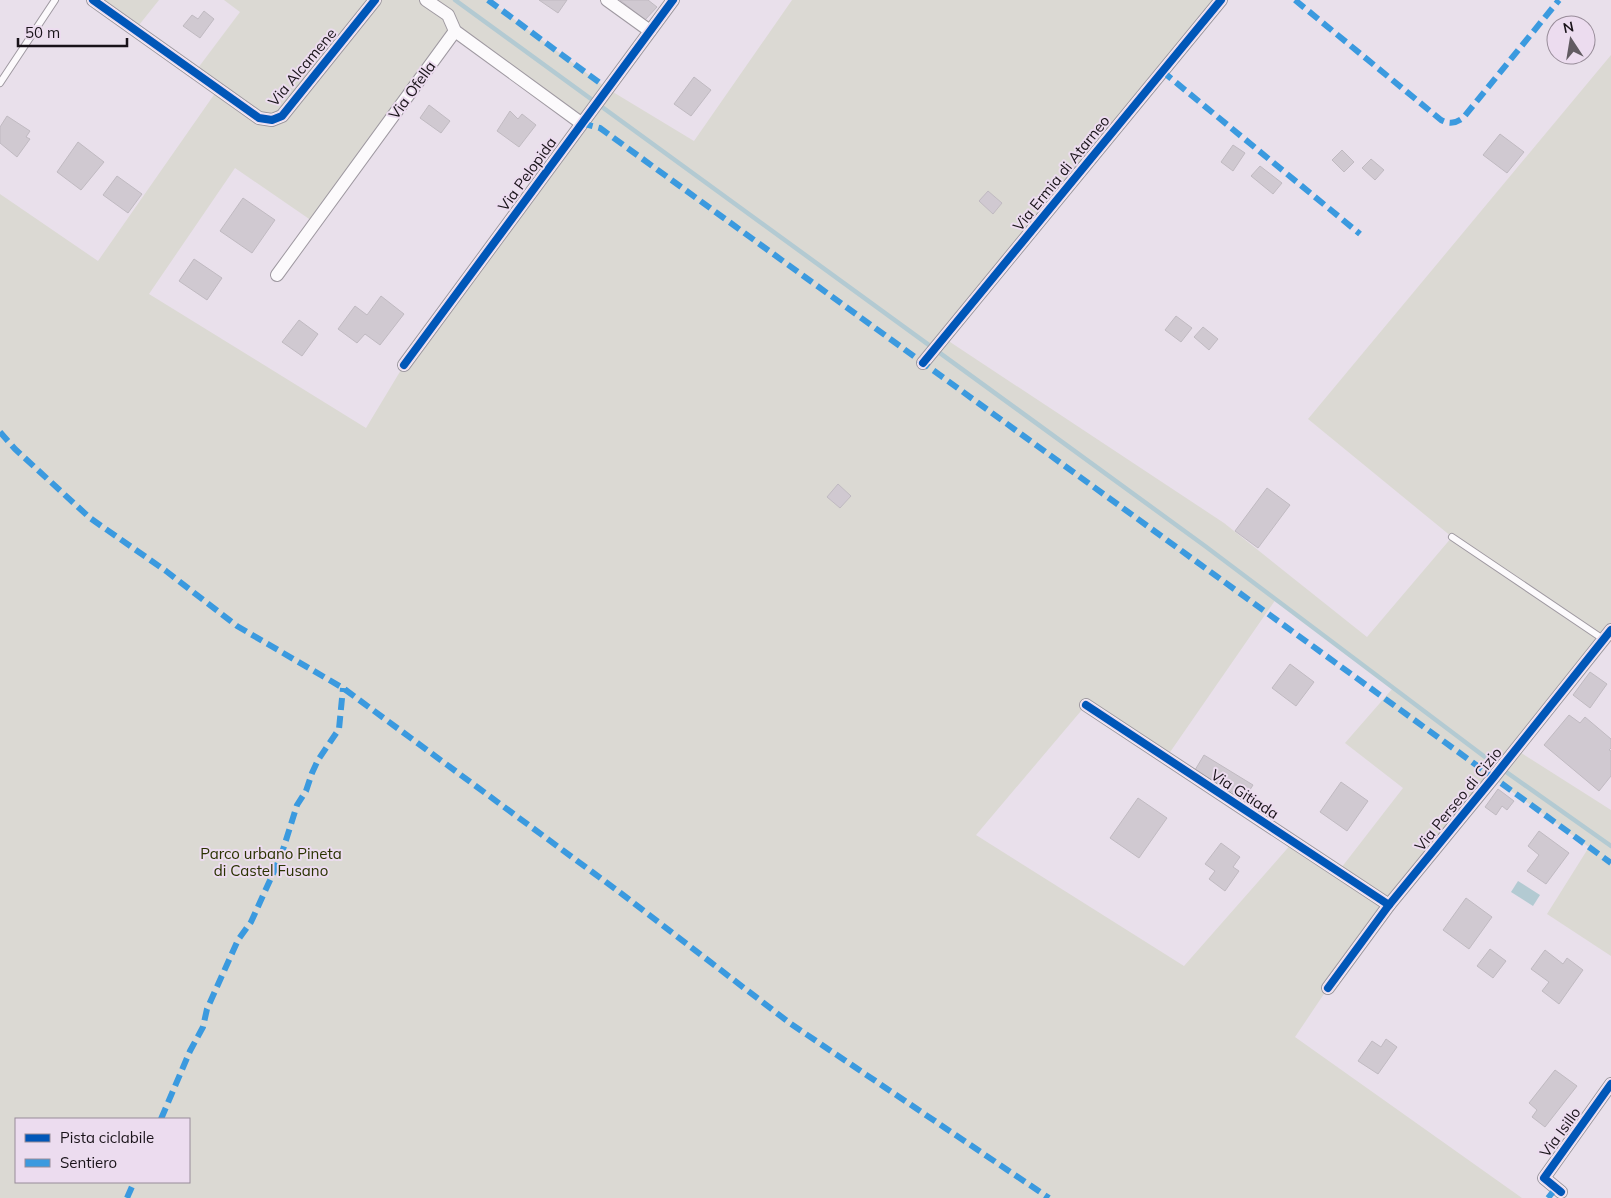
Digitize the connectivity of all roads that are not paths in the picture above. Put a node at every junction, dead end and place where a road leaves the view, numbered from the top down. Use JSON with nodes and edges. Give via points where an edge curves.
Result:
{"nodes":[{"id":1,"x":55,"y":0,"type":"edge"},
{"id":2,"x":93,"y":0,"type":"edge"},
{"id":3,"x":375,"y":0,"type":"edge"},
{"id":4,"x":426,"y":0,"type":"edge"},
{"id":5,"x":607,"y":0,"type":"edge"},
{"id":6,"x":673,"y":0,"type":"edge"},
{"id":7,"x":1220,"y":0,"type":"edge"},
{"id":8,"x":455,"y":31,"type":"junction"},
{"id":9,"x":650,"y":32,"type":"junction"},
{"id":10,"x":0,"y":83,"type":"edge"},
{"id":11,"x":581,"y":123,"type":"junction"},
{"id":12,"x":277,"y":276,"type":"dead end"},
{"id":13,"x":923,"y":363,"type":"dead end"},
{"id":14,"x":404,"y":365,"type":"dead end"},
{"id":15,"x":1452,"y":537,"type":"dead end"},
{"id":16,"x":1607,"y":635,"type":"edge"},
{"id":17,"x":1086,"y":705,"type":"dead end"},
{"id":18,"x":1389,"y":905,"type":"junction"},
{"id":19,"x":1328,"y":988,"type":"dead end"},
{"id":20,"x":1611,"y":1084,"type":"edge"},
{"id":21,"x":1561,"y":1192,"type":"dead end"}],
"edges":[{"from":1,"to":10,"type":"lane"},
{"from":2,"to":3,"type":"street","name":"Via Alcamene","via":[[259,118],[272,120],[282,116]]},
{"from":4,"to":8,"type":"street","via":[[448,15]]},
{"from":5,"to":9,"type":"street"},
{"from":6,"to":9,"type":"street","name":"Via Pelopida"},
{"from":7,"to":13,"type":"street","name":"Via Ermia di Atarneo"},
{"from":8,"to":11,"type":"street"},
{"from":8,"to":12,"type":"street","name":"Via Ofella"},
{"from":9,"to":11,"type":"street","name":"Via Pelopida"},
{"from":11,"to":14,"type":"street","name":"Via Pelopida"},
{"from":15,"to":16,"type":"lane"},
{"from":16,"to":18,"type":"street","name":"Via Perseo di Cizio"},
{"from":17,"to":18,"type":"street","name":"Via Gitiada"},
{"from":18,"to":19,"type":"street","name":"Via Perseo di Cizio"},
{"from":20,"to":21,"type":"street","name":"Via Isillo","via":[[1544,1178]]}]}
